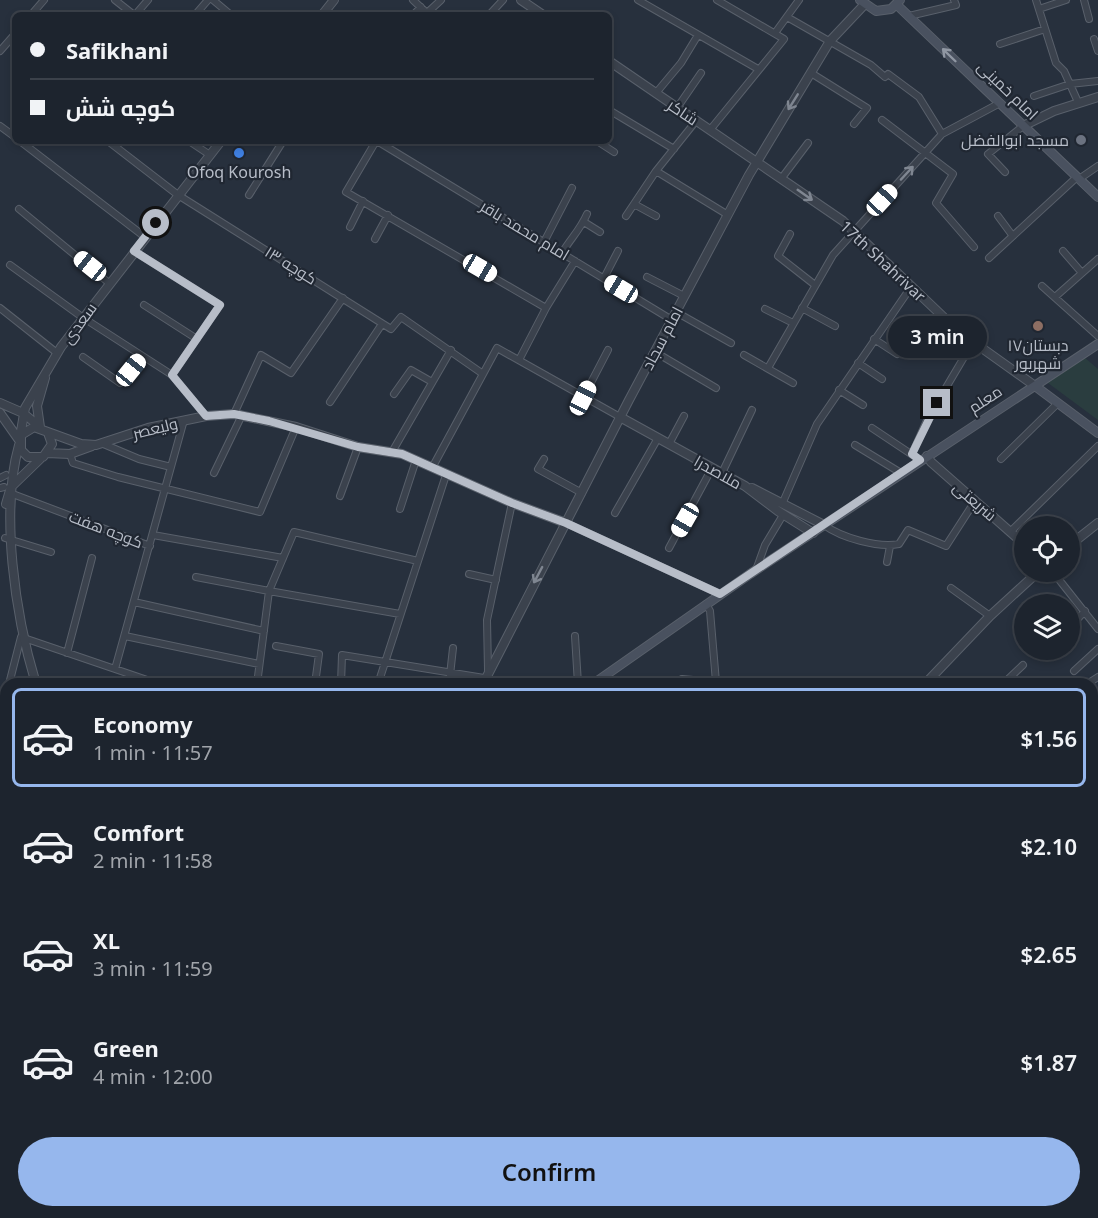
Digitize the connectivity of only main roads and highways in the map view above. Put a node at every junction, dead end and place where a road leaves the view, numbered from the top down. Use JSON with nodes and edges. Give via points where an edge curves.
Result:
{"nodes":[{"id":1,"x":862,"y":2,"type":"edge"},
{"id":2,"x":898,"y":2,"type":"edge"},
{"id":3,"x":1098,"y":197,"type":"edge"},
{"id":4,"x":1098,"y":344,"type":"edge"},
{"id":5,"x":1035,"y":386,"type":"junction"},
{"id":6,"x":1098,"y":433,"type":"edge"},
{"id":7,"x":601,"y":678,"type":"edge"}],
"edges":[{"from":1,"to":2,"type":"main road","via":[[876,11],[891,9]]},
{"from":3,"to":2,"type":"main road","name":"امام خمینی","one_way":true},
{"from":4,"to":5,"type":"main road","name":"معلم"},
{"from":5,"to":6,"type":"main road"},
{"from":5,"to":7,"type":"main road","name":"معلم","via":[[720,594]]}]}
